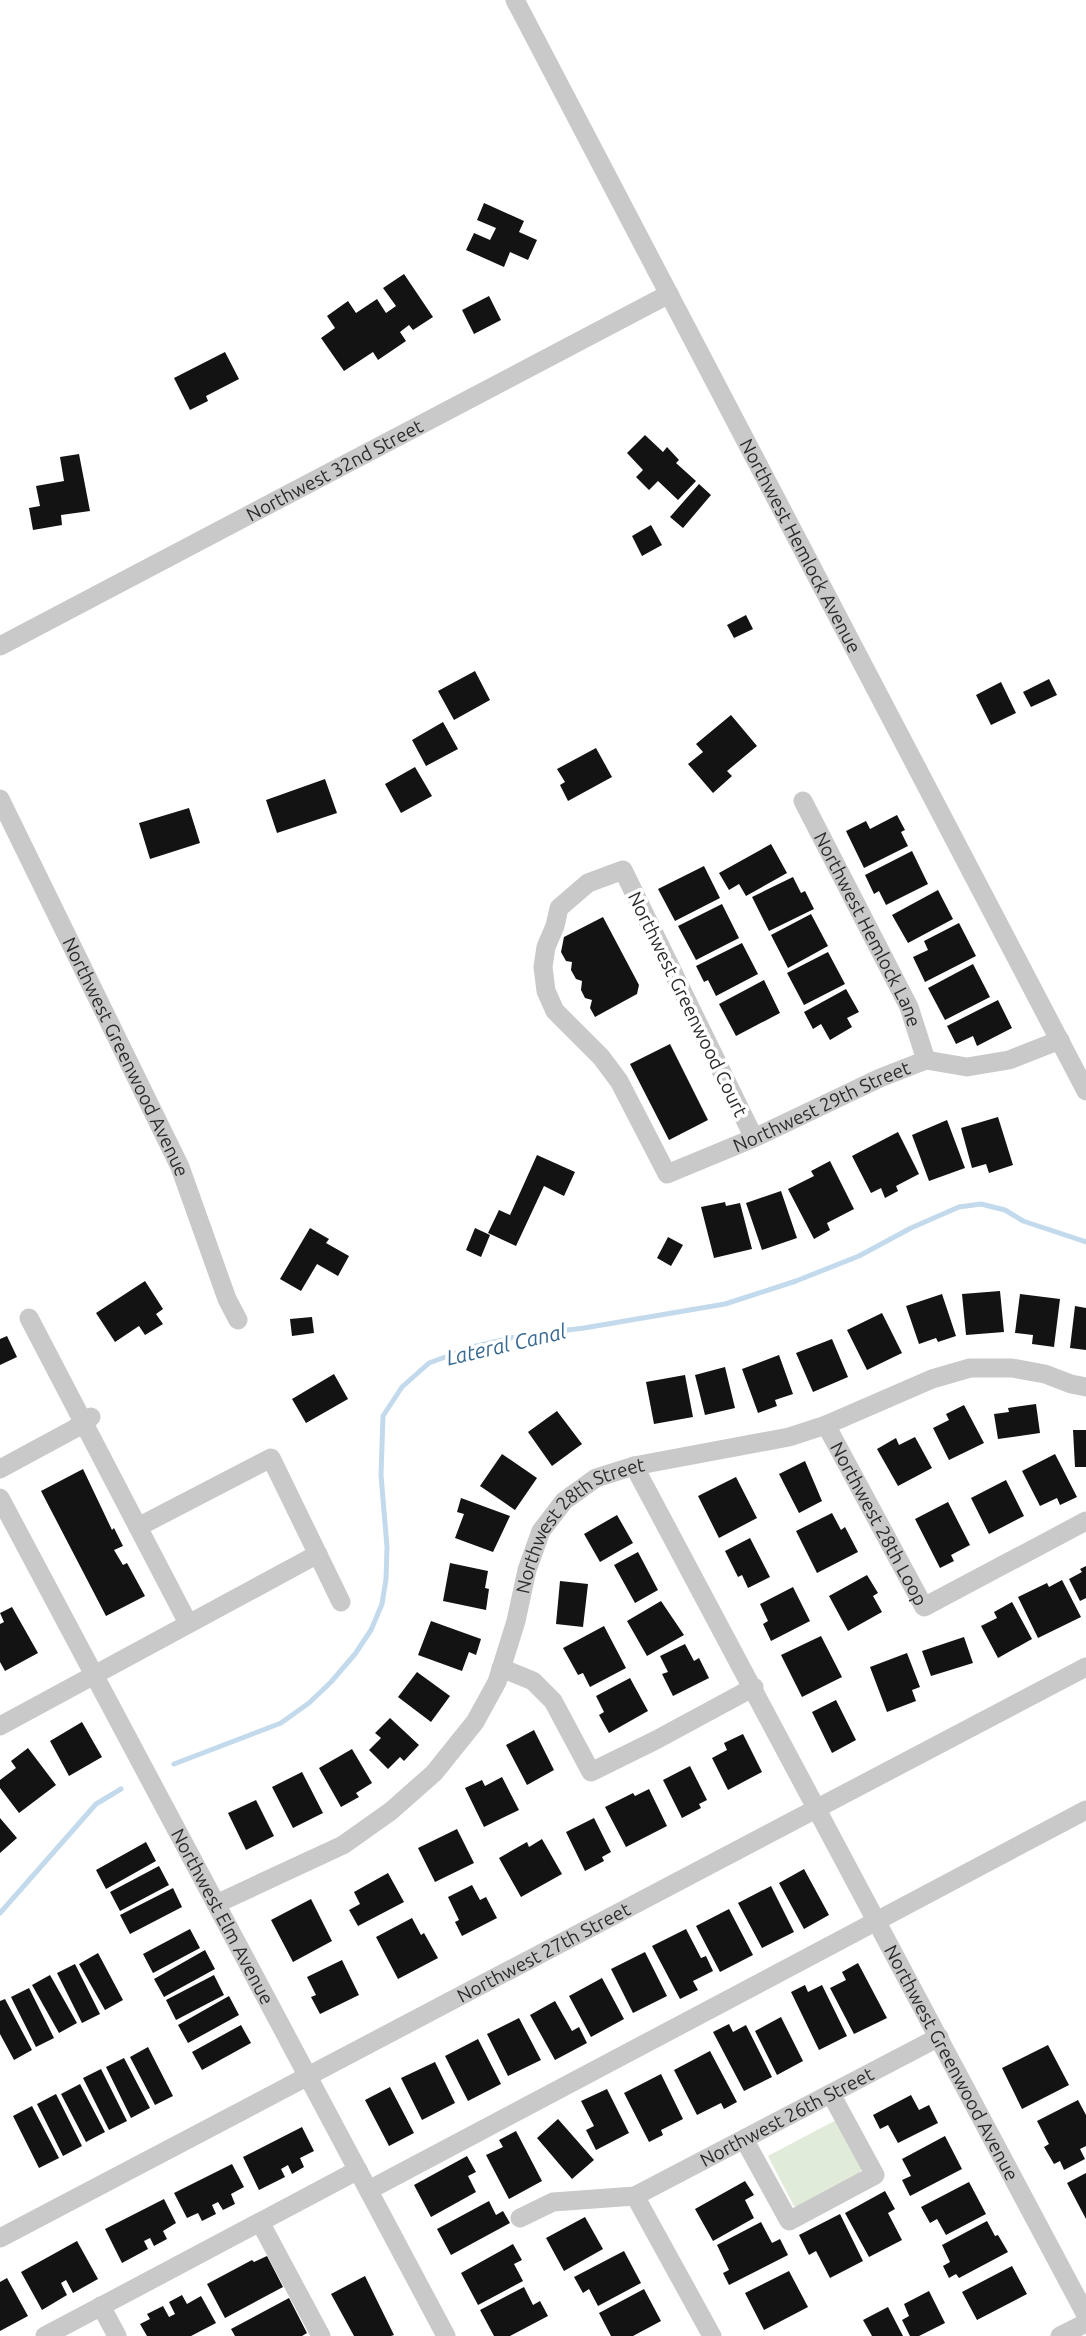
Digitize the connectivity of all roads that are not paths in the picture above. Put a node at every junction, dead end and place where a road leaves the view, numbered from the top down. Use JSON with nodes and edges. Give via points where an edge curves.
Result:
{"nodes":[{"id":1,"x":515,"y":0,"type":"edge"},
{"id":2,"x":669,"y":294,"type":"junction"},
{"id":3,"x":0,"y":646,"type":"edge"},
{"id":4,"x":0,"y":799,"type":"edge"},
{"id":5,"x":803,"y":802,"type":"dead end"},
{"id":6,"x":1060,"y":1040,"type":"junction"},
{"id":7,"x":926,"y":1060,"type":"junction"},
{"id":8,"x":1086,"y":1091,"type":"edge"},
{"id":9,"x":754,"y":1138,"type":"junction"},
{"id":10,"x":667,"y":1174,"type":"joint"},
{"id":11,"x":29,"y":1318,"type":"dead end"},
{"id":12,"x":238,"y":1320,"type":"dead end"},
{"id":13,"x":1086,"y":1387,"type":"edge"},
{"id":14,"x":87,"y":1420,"type":"junction"},
{"id":15,"x":826,"y":1425,"type":"junction"},
{"id":16,"x":634,"y":1466,"type":"junction"},
{"id":17,"x":0,"y":1469,"type":"edge"},
{"id":18,"x":0,"y":1498,"type":"edge"},
{"id":19,"x":1086,"y":1521,"type":"edge"},
{"id":20,"x":138,"y":1527,"type":"junction"},
{"id":21,"x":318,"y":1554,"type":"junction"},
{"id":22,"x":341,"y":1602,"type":"dead end"},
{"id":23,"x":188,"y":1623,"type":"junction"},
{"id":24,"x":1086,"y":1667,"type":"edge"},
{"id":25,"x":502,"y":1668,"type":"junction"},
{"id":26,"x":94,"y":1674,"type":"junction"},
{"id":27,"x":754,"y":1687,"type":"junction"},
{"id":28,"x":0,"y":1726,"type":"edge"},
{"id":29,"x":817,"y":1808,"type":"junction"},
{"id":30,"x":1086,"y":1810,"type":"edge"},
{"id":31,"x":216,"y":1904,"type":"junction"},
{"id":32,"x":877,"y":1922,"type":"junction"},
{"id":33,"x":939,"y":2038,"type":"junction"},
{"id":34,"x":308,"y":2076,"type":"junction"},
{"id":35,"x":831,"y":2094,"type":"junction"},
{"id":36,"x":744,"y":2139,"type":"junction"},
{"id":37,"x":358,"y":2170,"type":"junction"},
{"id":38,"x":369,"y":2190,"type":"junction"},
{"id":39,"x":635,"y":2196,"type":"junction"},
{"id":40,"x":520,"y":2218,"type":"dead end"},
{"id":41,"x":260,"y":2222,"type":"junction"},
{"id":42,"x":0,"y":2238,"type":"edge"},
{"id":43,"x":101,"y":2306,"type":"junction"},
{"id":44,"x":1086,"y":2315,"type":"edge"},
{"id":45,"x":1086,"y":2323,"type":"edge"},
{"id":46,"x":44,"y":2336,"type":"edge"},
{"id":47,"x":117,"y":2336,"type":"edge"},
{"id":48,"x":321,"y":2336,"type":"edge"},
{"id":49,"x":446,"y":2336,"type":"edge"},
{"id":50,"x":712,"y":2336,"type":"edge"},
{"id":51,"x":1060,"y":2336,"type":"edge"}],
"edges":[{"from":1,"to":2,"type":"street","name":"Northwest Hemlock Avenue"},
{"from":2,"to":3,"type":"street","name":"Northwest 32nd Street"},
{"from":2,"to":6,"type":"street","name":"Northwest Hemlock Avenue"},
{"from":4,"to":12,"type":"street","name":"Northwest Greenwood Avenue","via":[[180,1167]]},
{"from":5,"to":7,"type":"street","name":"Northwest Hemlock Lane","via":[[909,1007]]},
{"from":6,"to":7,"type":"street","name":"Northwest 29th Street","via":[[1009,1060],[967,1067]]},
{"from":6,"to":8,"type":"street","name":"Northwest Hemlock Avenue"},
{"from":7,"to":9,"type":"street","name":"Northwest 29th Street"},
{"from":9,"to":10,"type":"street","name":"Northwest 29th Street"},
{"from":9,"to":10,"type":"street","name":"Northwest Greenwood Court","via":[[623,870],[588,883],[559,908],[545,947],[546,991],[555,1011],[619,1081]]},
{"from":11,"to":14,"type":"street"},
{"from":13,"to":15,"type":"street","name":"Northwest 28th Street","via":[[1012,1368],[970,1368],[932,1379]]},
{"from":14,"to":17,"type":"street"},
{"from":14,"to":20,"type":"street"},
{"from":15,"to":16,"type":"street","name":"Northwest 28th Street","via":[[789,1437]]},
{"from":15,"to":19,"type":"street","name":"Northwest 28th Loop","via":[[924,1607]]},
{"from":16,"to":25,"type":"street","name":"Northwest 28th Street","via":[[596,1478],[564,1501],[541,1531]]},
{"from":16,"to":27,"type":"street","name":"Northwest Greenwood Avenue"},
{"from":18,"to":26,"type":"street","name":"Northwest Elm Avenue"},
{"from":20,"to":21,"type":"street","via":[[271,1458]]},
{"from":20,"to":23,"type":"street"},
{"from":21,"to":22,"type":"street"},
{"from":21,"to":23,"type":"street"},
{"from":23,"to":26,"type":"street"},
{"from":24,"to":29,"type":"street","name":"Northwest 27th Street"},
{"from":25,"to":27,"type":"street","via":[[533,1681],[553,1701],[591,1772]]},
{"from":25,"to":31,"type":"street","name":"Northwest 28th Street","via":[[475,1722],[435,1773],[391,1811],[343,1845]]},
{"from":26,"to":28,"type":"street"},
{"from":26,"to":31,"type":"street","name":"Northwest Elm Avenue"},
{"from":27,"to":29,"type":"street","name":"Northwest Greenwood Avenue"},
{"from":29,"to":32,"type":"street","name":"Northwest Greenwood Avenue"},
{"from":29,"to":34,"type":"street","name":"Northwest 27th Street"},
{"from":30,"to":32,"type":"street"},
{"from":31,"to":34,"type":"street","name":"Northwest Elm Avenue"},
{"from":32,"to":33,"type":"street","name":"Northwest Greenwood Avenue"},
{"from":32,"to":38,"type":"street"},
{"from":33,"to":35,"type":"street","name":"Northwest 26th Street"},
{"from":33,"to":44,"type":"street","name":"Northwest Greenwood Avenue"},
{"from":34,"to":37,"type":"street","name":"Northwest Elm Avenue"},
{"from":34,"to":42,"type":"street","name":"Northwest 27th Street"},
{"from":35,"to":36,"type":"street","name":"Northwest 26th Street"},
{"from":35,"to":36,"type":"street","via":[[875,2175],[789,2221]]},
{"from":36,"to":39,"type":"street","name":"Northwest 26th Street"},
{"from":37,"to":38,"type":"street","name":"Northwest Elm Avenue"},
{"from":37,"to":41,"type":"street"},
{"from":38,"to":49,"type":"street","name":"Northwest Elm Avenue"},
{"from":39,"to":40,"type":"street","via":[[553,2202]]},
{"from":39,"to":50,"type":"street"},
{"from":41,"to":43,"type":"street"},
{"from":41,"to":48,"type":"street"},
{"from":43,"to":46,"type":"street"},
{"from":43,"to":47,"type":"street"},
{"from":45,"to":51,"type":"street"}]}
